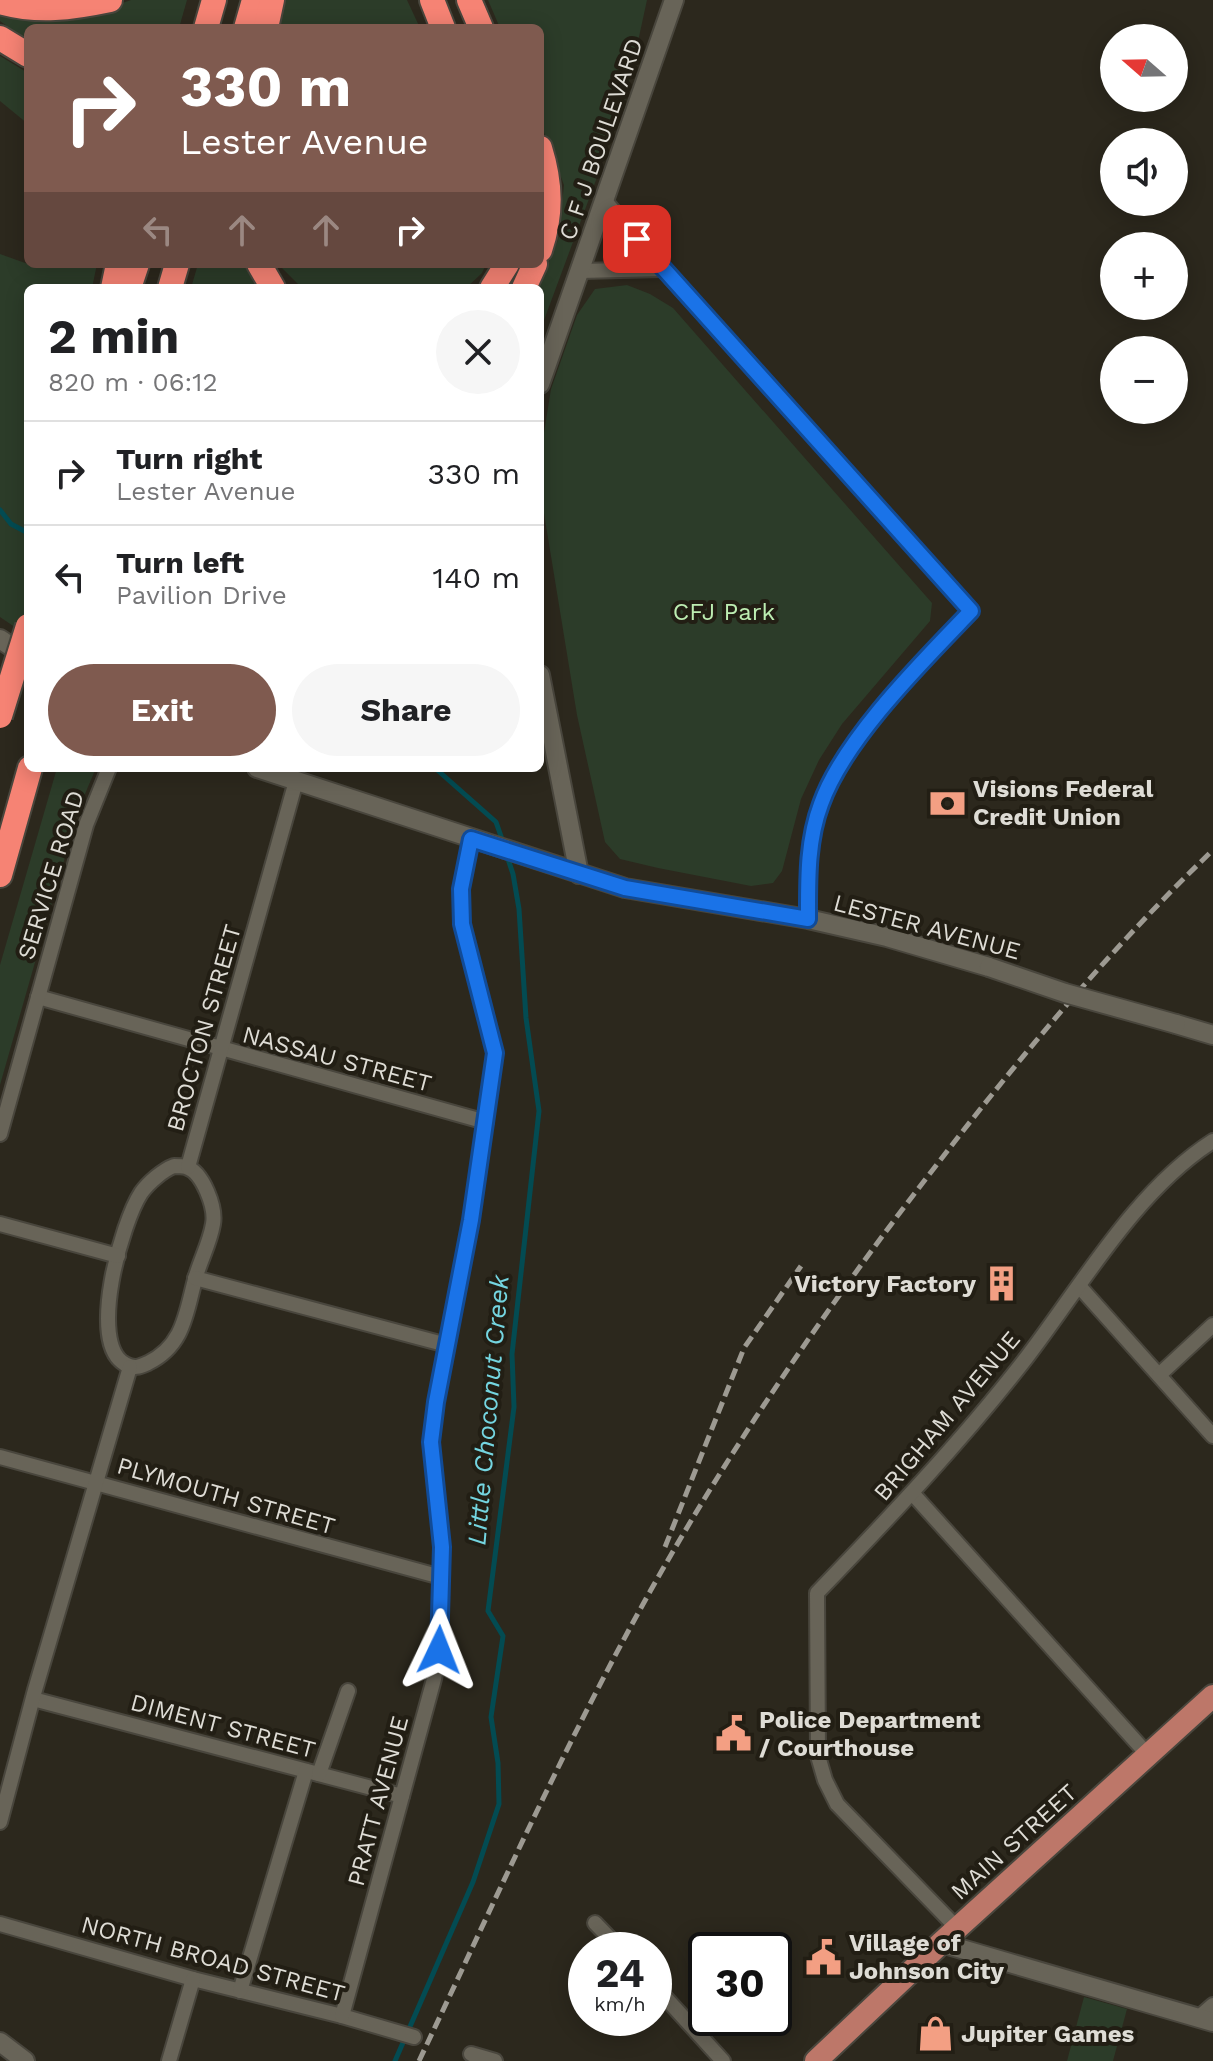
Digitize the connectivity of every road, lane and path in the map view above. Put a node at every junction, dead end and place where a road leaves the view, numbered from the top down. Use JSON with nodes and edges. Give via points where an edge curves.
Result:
{"nodes":[{"id":1,"x":110,"y":0,"type":"edge"},
{"id":2,"x":214,"y":0,"type":"edge"},
{"id":3,"x":254,"y":0,"type":"edge"},
{"id":4,"x":272,"y":0,"type":"edge"},
{"id":5,"x":432,"y":0,"type":"edge"},
{"id":6,"x":469,"y":0,"type":"edge"},
{"id":7,"x":674,"y":0,"type":"edge"},
{"id":8,"x":0,"y":2,"type":"edge"},
{"id":9,"x":207,"y":24,"type":"edge"},
{"id":10,"x":247,"y":24,"type":"edge"},
{"id":11,"x":267,"y":24,"type":"edge"},
{"id":12,"x":441,"y":24,"type":"edge"},
{"id":13,"x":479,"y":24,"type":"edge"},
{"id":14,"x":0,"y":38,"type":"edge"},
{"id":15,"x":24,"y":53,"type":"edge"},
{"id":16,"x":544,"y":161,"type":"edge"},
{"id":17,"x":605,"y":201,"type":"junction"},
{"id":18,"x":544,"y":230,"type":"edge"},
{"id":19,"x":663,"y":269,"type":"junction"},
{"id":20,"x":580,"y":271,"type":"junction"},
{"id":21,"x":544,"y":373,"type":"edge"},
{"id":22,"x":0,"y":639,"type":"edge"},
{"id":23,"x":24,"y":639,"type":"edge"},
{"id":24,"x":24,"y":655,"type":"edge"},
{"id":25,"x":544,"y":695,"type":"edge"},
{"id":26,"x":0,"y":716,"type":"edge"},
{"id":27,"x":29,"y":772,"type":"edge"},
{"id":28,"x":107,"y":772,"type":"edge"},
{"id":29,"x":269,"y":772,"type":"edge"},
{"id":30,"x":296,"y":781,"type":"junction"},
{"id":31,"x":476,"y":841,"type":"junction"},
{"id":32,"x":579,"y":874,"type":"junction"},
{"id":33,"x":0,"y":875,"type":"edge"},
{"id":34,"x":808,"y":919,"type":"junction"},
{"id":35,"x":38,"y":997,"type":"junction"},
{"id":36,"x":1213,"y":1035,"type":"edge"},
{"id":37,"x":220,"y":1050,"type":"junction"},
{"id":38,"x":486,"y":1122,"type":"junction"},
{"id":39,"x":0,"y":1134,"type":"edge"},
{"id":40,"x":1213,"y":1141,"type":"edge"},
{"id":41,"x":188,"y":1167,"type":"junction"},
{"id":42,"x":0,"y":1224,"type":"edge"},
{"id":43,"x":118,"y":1256,"type":"junction"},
{"id":44,"x":195,"y":1278,"type":"junction"},
{"id":45,"x":1079,"y":1286,"type":"junction"},
{"id":46,"x":1213,"y":1325,"type":"edge"},
{"id":47,"x":447,"y":1345,"type":"junction"},
{"id":48,"x":130,"y":1367,"type":"junction"},
{"id":49,"x":1159,"y":1375,"type":"junction"},
{"id":50,"x":1213,"y":1436,"type":"edge"},
{"id":51,"x":0,"y":1457,"type":"edge"},
{"id":52,"x":97,"y":1482,"type":"junction"},
{"id":53,"x":913,"y":1494,"type":"junction"},
{"id":54,"x":441,"y":1577,"type":"junction"},
{"id":55,"x":348,"y":1691,"type":"dead end"},
{"id":56,"x":1213,"y":1696,"type":"edge"},
{"id":57,"x":33,"y":1699,"type":"junction"},
{"id":58,"x":1148,"y":1755,"type":"junction"},
{"id":59,"x":312,"y":1772,"type":"junction"},
{"id":60,"x":402,"y":1796,"type":"junction"},
{"id":61,"x":0,"y":1822,"type":"edge"},
{"id":62,"x":595,"y":1923,"type":"dead end"},
{"id":63,"x":0,"y":1924,"type":"edge"},
{"id":64,"x":604,"y":1932,"type":"edge"},
{"id":65,"x":950,"y":1936,"type":"junction"},
{"id":66,"x":193,"y":1979,"type":"junction"},
{"id":67,"x":240,"y":1991,"type":"junction"},
{"id":68,"x":672,"y":2005,"type":"edge"},
{"id":69,"x":1213,"y":2005,"type":"edge"},
{"id":70,"x":342,"y":2016,"type":"junction"},
{"id":71,"x":1206,"y":2020,"type":"edge"},
{"id":72,"x":414,"y":2037,"type":"dead end"},
{"id":73,"x":0,"y":2042,"type":"edge"},
{"id":74,"x":471,"y":2054,"type":"dead end"},
{"id":75,"x":25,"y":2061,"type":"edge"},
{"id":76,"x":169,"y":2061,"type":"edge"},
{"id":77,"x":495,"y":2061,"type":"edge"},
{"id":78,"x":723,"y":2061,"type":"edge"},
{"id":79,"x":816,"y":2061,"type":"edge"}],
"edges":[{"from":1,"to":8,"type":"highway","via":[[57,9]]},
{"from":2,"to":9,"type":"highway"},
{"from":3,"to":10,"type":"highway"},
{"from":4,"to":11,"type":"highway"},
{"from":5,"to":12,"type":"highway"},
{"from":6,"to":13,"type":"highway"},
{"from":7,"to":17,"type":"street","name":"C F J BOULEVARD"},
{"from":14,"to":15,"type":"highway"},
{"from":16,"to":18,"type":"highway","via":[[550,200]]},
{"from":17,"to":19,"type":"street"},
{"from":17,"to":20,"type":"street","name":"C F J BOULEVARD"},
{"from":19,"to":20,"type":"street"},
{"from":19,"to":34,"type":"street","via":[[971,611],[842,761],[820,804],[809,858]]},
{"from":20,"to":21,"type":"street","name":"C F J BOULEVARD"},
{"from":22,"to":24,"type":"street"},
{"from":23,"to":26,"type":"highway","bridge":true},
{"from":25,"to":32,"type":"street"},
{"from":27,"to":33,"type":"highway"},
{"from":28,"to":35,"type":"street","name":"SERVICE ROAD","via":[[86,825]]},
{"from":29,"to":30,"type":"street","name":"LESTER AVENUE"},
{"from":30,"to":31,"type":"street","name":"LESTER AVENUE"},
{"from":30,"to":37,"type":"street","name":"BROCTON STREET"},
{"from":31,"to":32,"type":"street","name":"LESTER AVENUE"},
{"from":31,"to":38,"type":"street","name":"PRATT AVENUE","via":[[461,889],[462,924],[495,1053]]},
{"from":32,"to":34,"type":"street","name":"LESTER AVENUE","via":[[625,888]]},
{"from":34,"to":36,"type":"street","name":"LESTER AVENUE","bridge":true,"via":[[887,937]]},
{"from":35,"to":37,"type":"street","name":"NASSAU STREET"},
{"from":35,"to":39,"type":"street","name":"SERVICE ROAD"},
{"from":37,"to":38,"type":"street","name":"NASSAU STREET"},
{"from":37,"to":41,"type":"street","name":"BROCTON STREET"},
{"from":38,"to":47,"type":"street","name":"PRATT AVENUE"},
{"from":40,"to":45,"type":"street","name":"BRIGHAM AVENUE","via":[[1187,1157],[1133,1215]]},
{"from":41,"to":43,"type":"street","name":"BROCTON STREET","via":[[169,1168],[142,1191]]},
{"from":41,"to":44,"type":"street","via":[[199,1176],[214,1222]]},
{"from":42,"to":43,"type":"street"},
{"from":43,"to":48,"type":"street","name":"BROCTON STREET","via":[[106,1313],[119,1360]]},
{"from":44,"to":47,"type":"street"},
{"from":44,"to":48,"type":"street","via":[[187,1317],[171,1345],[157,1358]]},
{"from":45,"to":49,"type":"street"},
{"from":45,"to":53,"type":"street","name":"BRIGHAM AVENUE"},
{"from":46,"to":49,"type":"street"},
{"from":47,"to":54,"type":"street","name":"PRATT AVENUE","via":[[431,1442]]},
{"from":48,"to":52,"type":"street"},
{"from":49,"to":50,"type":"street"},
{"from":51,"to":52,"type":"street","name":"PLYMOUTH STREET"},
{"from":52,"to":54,"type":"street","name":"PLYMOUTH STREET"},
{"from":52,"to":57,"type":"street"},
{"from":53,"to":58,"type":"street"},
{"from":53,"to":65,"type":"street","name":"BRIGHAM AVENUE","via":[[817,1593],[818,1756],[837,1804]]},
{"from":54,"to":60,"type":"street","name":"PRATT AVENUE","via":[[434,1679]]},
{"from":55,"to":59,"type":"street"},
{"from":56,"to":58,"type":"main road","name":"MAIN STREET"},
{"from":57,"to":59,"type":"street","name":"DIMENT STREET"},
{"from":57,"to":61,"type":"street"},
{"from":58,"to":65,"type":"main road","name":"MAIN STREET"},
{"from":59,"to":60,"type":"street","name":"DIMENT STREET"},
{"from":59,"to":67,"type":"street"},
{"from":60,"to":70,"type":"street","name":"PRATT AVENUE"},
{"from":62,"to":64,"type":"street"},
{"from":63,"to":66,"type":"street","name":"NORTH BROAD STREET"},
{"from":65,"to":71,"type":"street"},
{"from":65,"to":79,"type":"main road","name":"MAIN STREET"},
{"from":66,"to":67,"type":"street","name":"NORTH BROAD STREET"},
{"from":66,"to":76,"type":"street"},
{"from":67,"to":70,"type":"street","name":"NORTH BROAD STREET"},
{"from":68,"to":78,"type":"street"},
{"from":69,"to":71,"type":"street"},
{"from":70,"to":72,"type":"street","name":"NORTH BROAD STREET"},
{"from":73,"to":75,"type":"street"},
{"from":74,"to":77,"type":"street"}]}
